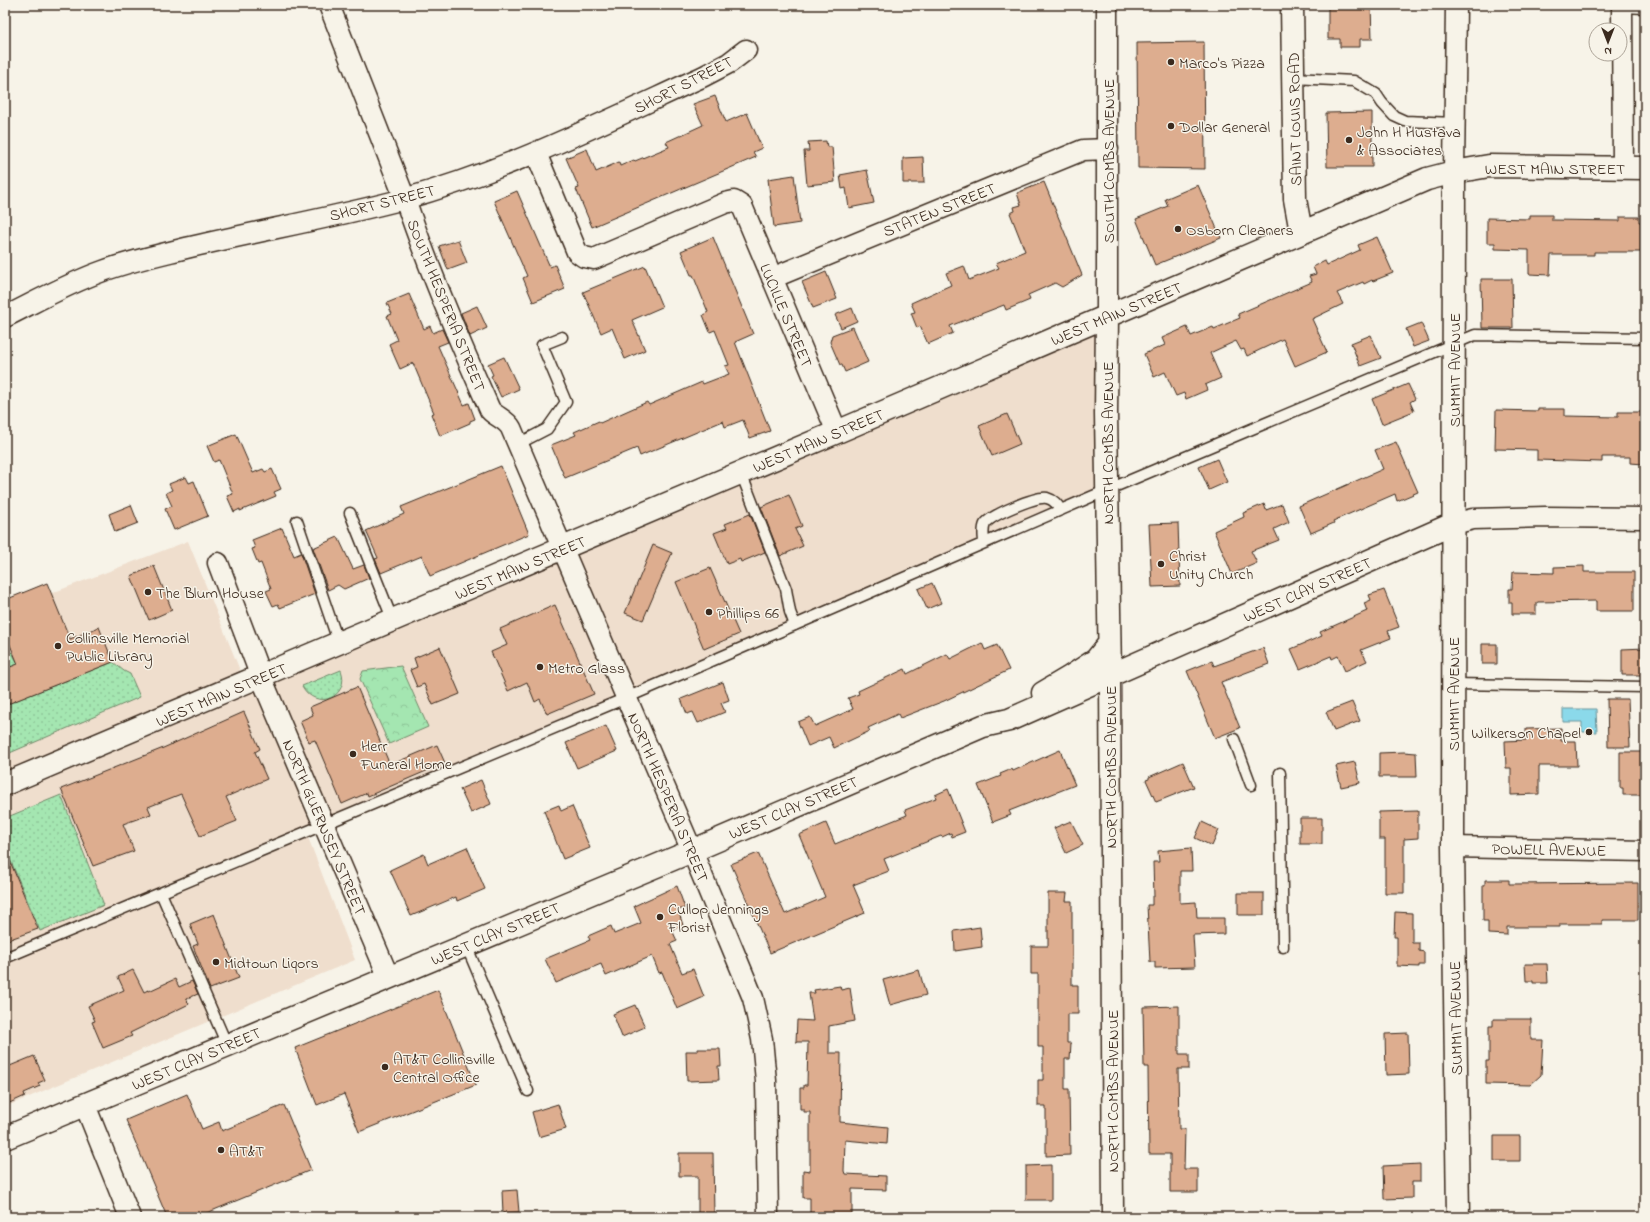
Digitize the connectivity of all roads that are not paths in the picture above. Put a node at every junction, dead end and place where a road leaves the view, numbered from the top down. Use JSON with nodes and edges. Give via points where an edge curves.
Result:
{"nodes":[{"id":1,"x":329,"y":5,"type":"edge"},
{"id":2,"x":1108,"y":5,"type":"edge"},
{"id":3,"x":1292,"y":5,"type":"edge"},
{"id":4,"x":1456,"y":5,"type":"edge"},
{"id":5,"x":1622,"y":6,"type":"edge"},
{"id":6,"x":1645,"y":8,"type":"edge"},
{"id":7,"x":746,"y":50,"type":"dead end"},
{"id":8,"x":1293,"y":78,"type":"junction"},
{"id":9,"x":1455,"y":123,"type":"junction"},
{"id":10,"x":1108,"y":149,"type":"junction"},
{"id":11,"x":536,"y":153,"type":"junction"},
{"id":12,"x":1623,"y":167,"type":"junction"},
{"id":13,"x":1645,"y":168,"type":"edge"},
{"id":14,"x":1454,"y":172,"type":"junction"},
{"id":15,"x":404,"y":199,"type":"junction"},
{"id":16,"x":1301,"y":232,"type":"junction"},
{"id":17,"x":772,"y":278,"type":"junction"},
{"id":18,"x":5,"y":317,"type":"edge"},
{"id":19,"x":1107,"y":317,"type":"junction"},
{"id":20,"x":562,"y":337,"type":"dead end"},
{"id":21,"x":1645,"y":338,"type":"edge"},
{"id":22,"x":1454,"y":345,"type":"junction"},
{"id":23,"x":837,"y":432,"type":"junction"},
{"id":24,"x":518,"y":444,"type":"junction"},
{"id":25,"x":741,"y":473,"type":"junction"},
{"id":26,"x":1107,"y":490,"type":"junction"},
{"id":27,"x":1061,"y":510,"type":"junction"},
{"id":28,"x":350,"y":513,"type":"dead end"},
{"id":29,"x":1645,"y":518,"type":"edge"},
{"id":30,"x":297,"y":521,"type":"dead end"},
{"id":31,"x":1453,"y":524,"type":"junction"},
{"id":32,"x":984,"y":543,"type":"junction"},
{"id":33,"x":563,"y":549,"type":"junction"},
{"id":34,"x":218,"y":564,"type":"dead end"},
{"id":35,"x":393,"y":621,"type":"junction"},
{"id":36,"x":795,"y":625,"type":"junction"},
{"id":37,"x":339,"y":644,"type":"junction"},
{"id":38,"x":1109,"y":644,"type":"junction"},
{"id":39,"x":1110,"y":676,"type":"junction"},
{"id":40,"x":261,"y":677,"type":"junction"},
{"id":41,"x":1453,"y":684,"type":"junction"},
{"id":42,"x":1645,"y":687,"type":"edge"},
{"id":43,"x":626,"y":698,"type":"junction"},
{"id":44,"x":983,"y":726,"type":"junction"},
{"id":45,"x":1234,"y":739,"type":"dead end"},
{"id":46,"x":1280,"y":773,"type":"dead end"},
{"id":47,"x":5,"y":784,"type":"edge"},
{"id":48,"x":1251,"y":785,"type":"dead end"},
{"id":49,"x":324,"y":825,"type":"junction"},
{"id":50,"x":1453,"y":846,"type":"junction"},
{"id":51,"x":692,"y":851,"type":"junction"},
{"id":52,"x":1645,"y":851,"type":"edge"},
{"id":53,"x":161,"y":893,"type":"junction"},
{"id":54,"x":466,"y":945,"type":"junction"},
{"id":55,"x":1283,"y":947,"type":"dead end"},
{"id":56,"x":5,"y":958,"type":"edge"},
{"id":57,"x":389,"y":978,"type":"junction"},
{"id":58,"x":227,"y":1045,"type":"junction"},
{"id":59,"x":528,"y":1091,"type":"dead end"},
{"id":60,"x":85,"y":1105,"type":"junction"},
{"id":61,"x":5,"y":1138,"type":"edge"},
{"id":62,"x":130,"y":1217,"type":"edge"},
{"id":63,"x":768,"y":1217,"type":"edge"},
{"id":64,"x":1113,"y":1217,"type":"edge"},
{"id":65,"x":1458,"y":1217,"type":"edge"}],
"edges":[{"from":1,"to":15,"type":"street","name":"SOUTH HESPERIA STREET"},
{"from":2,"to":10,"type":"street","name":"SOUTH COMBS AVENUE"},
{"from":3,"to":8,"type":"main road","name":"SAINT LOUIS ROAD"},
{"from":4,"to":9,"type":"street"},
{"from":5,"to":6,"type":"lane"},
{"from":5,"to":12,"type":"street"},
{"from":7,"to":11,"type":"street","name":"SHORT STREET","via":[[729,63],[704,76]]},
{"from":8,"to":9,"type":"lane","via":[[1354,81],[1376,94],[1394,116],[1405,120]]},
{"from":8,"to":16,"type":"main road","name":"SAINT LOUIS ROAD","via":[[1295,199]]},
{"from":9,"to":14,"type":"street"},
{"from":10,"to":17,"type":"street","name":"STATEN STREET","via":[[1084,150]]},
{"from":10,"to":19,"type":"street","name":"SOUTH COMBS AVENUE"},
{"from":11,"to":15,"type":"street","name":"SHORT STREET","via":[[457,183]]},
{"from":11,"to":17,"type":"street","name":"LUCILLE STREET","via":[[577,252],[584,257],[594,259],[734,201],[742,206]]},
{"from":12,"to":13,"type":"main road","name":"WEST MAIN STREET"},
{"from":12,"to":14,"type":"main road","name":"WEST MAIN STREET","via":[[1489,166]]},
{"from":14,"to":16,"type":"main road","name":"WEST MAIN STREET","via":[[1427,179]]},
{"from":14,"to":22,"type":"main road","name":"SUMMIT AVENUE"},
{"from":15,"to":18,"type":"street","name":"SHORT STREET","via":[[138,260],[76,282]]},
{"from":15,"to":24,"type":"street","name":"SOUTH HESPERIA STREET","via":[[490,410],[507,421]]},
{"from":16,"to":19,"type":"main road","name":"WEST MAIN STREET"},
{"from":17,"to":23,"type":"street","name":"LUCILLE STREET"},
{"from":19,"to":23,"type":"main road","name":"WEST MAIN STREET"},
{"from":19,"to":26,"type":"main road","name":"NORTH COMBS AVENUE"},
{"from":20,"to":24,"type":"lane","via":[[542,345],[566,402],[547,430]]},
{"from":21,"to":22,"type":"lane","via":[[1475,335]]},
{"from":22,"to":26,"type":"lane"},
{"from":22,"to":31,"type":"main road","name":"SUMMIT AVENUE"},
{"from":23,"to":25,"type":"main road","name":"WEST MAIN STREET"},
{"from":24,"to":33,"type":"street","name":"SOUTH HESPERIA STREET"},
{"from":25,"to":33,"type":"main road","name":"WEST MAIN STREET"},
{"from":25,"to":36,"type":"lane","via":[[786,589]]},
{"from":26,"to":27,"type":"lane"},
{"from":26,"to":38,"type":"main road","name":"NORTH COMBS AVENUE"},
{"from":27,"to":32,"type":"lane"},
{"from":27,"to":32,"type":"lane","via":[[1055,502],[1046,498],[1035,499],[992,517],[983,533]]},
{"from":28,"to":35,"type":"lane"},
{"from":29,"to":31,"type":"street","name":"WEST CLAY STREET","via":[[1473,519]]},
{"from":30,"to":37,"type":"lane"},
{"from":31,"to":39,"type":"main road","name":"WEST CLAY STREET"},
{"from":31,"to":41,"type":"main road","name":"SUMMIT AVENUE"},
{"from":32,"to":36,"type":"lane"},
{"from":33,"to":35,"type":"main road","name":"WEST MAIN STREET"},
{"from":33,"to":43,"type":"street","name":"NORTH HESPERIA STREET"},
{"from":34,"to":40,"type":"street","name":"NORTH GUERNSEY STREET"},
{"from":35,"to":37,"type":"main road","name":"WEST MAIN STREET"},
{"from":36,"to":43,"type":"lane"},
{"from":37,"to":40,"type":"main road","name":"WEST MAIN STREET"},
{"from":38,"to":39,"type":"main road","name":"NORTH COMBS AVENUE"},
{"from":38,"to":44,"type":"main road","name":"WEST CLAY STREET","via":[[1096,660],[1070,677]]},
{"from":39,"to":44,"type":"main road","name":"WEST CLAY STREET","via":[[1010,720]]},
{"from":39,"to":64,"type":"street","name":"NORTH COMBS AVENUE"},
{"from":40,"to":47,"type":"main road","name":"WEST MAIN STREET"},
{"from":40,"to":49,"type":"street","name":"NORTH GUERNSEY STREET"},
{"from":41,"to":42,"type":"lane"},
{"from":41,"to":50,"type":"main road","name":"SUMMIT AVENUE"},
{"from":43,"to":49,"type":"lane"},
{"from":43,"to":51,"type":"street","name":"NORTH HESPERIA STREET"},
{"from":44,"to":51,"type":"main road","name":"WEST CLAY STREET"},
{"from":45,"to":48,"type":"lane"},
{"from":46,"to":55,"type":"lane"},
{"from":49,"to":53,"type":"lane"},
{"from":49,"to":57,"type":"street","name":"NORTH GUERNSEY STREET"},
{"from":50,"to":52,"type":"street","name":"POWELL AVENUE"},
{"from":50,"to":65,"type":"main road","name":"SUMMIT AVENUE"},
{"from":51,"to":54,"type":"main road","name":"WEST CLAY STREET"},
{"from":51,"to":63,"type":"street","name":"NORTH HESPERIA STREET","via":[[753,998],[762,1039],[766,1081]]},
{"from":53,"to":56,"type":"lane"},
{"from":53,"to":58,"type":"lane"},
{"from":54,"to":57,"type":"main road","name":"WEST CLAY STREET"},
{"from":54,"to":59,"type":"lane"},
{"from":57,"to":58,"type":"main road","name":"WEST CLAY STREET"},
{"from":58,"to":60,"type":"main road","name":"WEST CLAY STREET"},
{"from":60,"to":61,"type":"main road","name":"WEST CLAY STREET"},
{"from":60,"to":62,"type":"street"}]}
